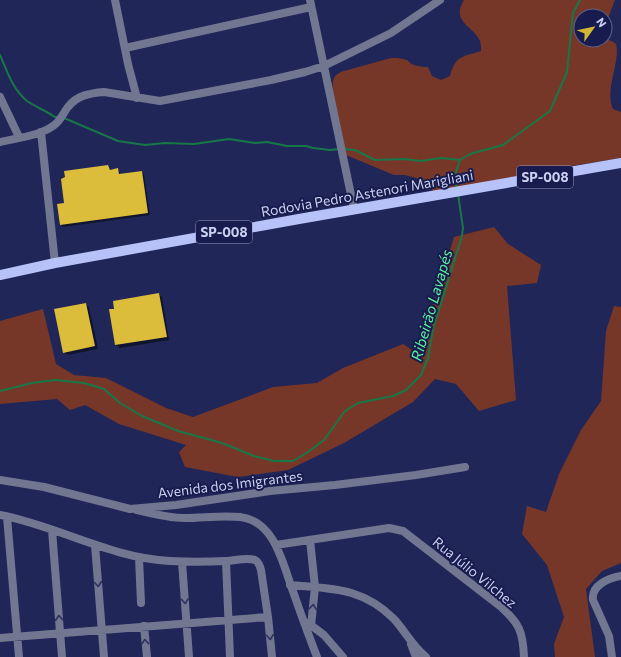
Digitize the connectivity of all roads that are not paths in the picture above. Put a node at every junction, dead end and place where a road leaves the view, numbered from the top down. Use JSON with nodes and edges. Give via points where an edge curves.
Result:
{"nodes":[{"id":1,"x":115,"y":0,"type":"edge"},
{"id":2,"x":440,"y":0,"type":"edge"},
{"id":3,"x":310,"y":4,"type":"edge"},
{"id":4,"x":125,"y":48,"type":"junction"},
{"id":5,"x":324,"y":66,"type":"junction"},
{"id":6,"x":0,"y":97,"type":"edge"},
{"id":7,"x":137,"y":98,"type":"junction"},
{"id":8,"x":41,"y":132,"type":"junction"},
{"id":9,"x":19,"y":137,"type":"junction"},
{"id":10,"x":0,"y":142,"type":"edge"},
{"id":11,"x":621,"y":163,"type":"edge"},
{"id":12,"x":354,"y":209,"type":"junction"},
{"id":13,"x":55,"y":263,"type":"junction"},
{"id":14,"x":0,"y":275,"type":"edge"},
{"id":15,"x":465,"y":467,"type":"dead end"},
{"id":16,"x":0,"y":480,"type":"edge"},
{"id":17,"x":130,"y":509,"type":"junction"},
{"id":18,"x":4,"y":516,"type":"edge"},
{"id":19,"x":52,"y":530,"type":"junction"},
{"id":20,"x":310,"y":540,"type":"junction"},
{"id":21,"x":95,"y":545,"type":"junction"},
{"id":22,"x":276,"y":545,"type":"junction"},
{"id":23,"x":139,"y":558,"type":"junction"},
{"id":24,"x":226,"y":561,"type":"junction"},
{"id":25,"x":182,"y":562,"type":"junction"},
{"id":26,"x":621,"y":576,"type":"edge"},
{"id":27,"x":290,"y":585,"type":"junction"},
{"id":28,"x":316,"y":587,"type":"junction"},
{"id":29,"x":141,"y":603,"type":"dead end"},
{"id":30,"x":268,"y":617,"type":"junction"},
{"id":31,"x":228,"y":620,"type":"junction"},
{"id":32,"x":303,"y":620,"type":"junction"},
{"id":33,"x":186,"y":624,"type":"junction"},
{"id":34,"x":144,"y":626,"type":"junction"},
{"id":35,"x":311,"y":626,"type":"junction"},
{"id":36,"x":102,"y":629,"type":"junction"},
{"id":37,"x":60,"y":633,"type":"junction"},
{"id":38,"x":17,"y":637,"type":"junction"},
{"id":39,"x":0,"y":638,"type":"edge"},
{"id":40,"x":420,"y":656,"type":"edge"},
{"id":41,"x":19,"y":657,"type":"edge"},
{"id":42,"x":62,"y":657,"type":"edge"},
{"id":43,"x":104,"y":657,"type":"edge"},
{"id":44,"x":146,"y":657,"type":"edge"},
{"id":45,"x":189,"y":657,"type":"edge"},
{"id":46,"x":230,"y":657,"type":"edge"},
{"id":47,"x":272,"y":657,"type":"edge"},
{"id":48,"x":317,"y":657,"type":"edge"},
{"id":49,"x":343,"y":657,"type":"edge"},
{"id":50,"x":524,"y":657,"type":"edge"},
{"id":51,"x":612,"y":657,"type":"edge"}],
"edges":[{"from":1,"to":4,"type":"street"},
{"from":2,"to":5,"type":"street","via":[[391,33]]},
{"from":3,"to":4,"type":"street"},
{"from":3,"to":5,"type":"street"},
{"from":4,"to":7,"type":"street"},
{"from":5,"to":7,"type":"street","via":[[271,80],[175,99],[160,101]]},
{"from":5,"to":12,"type":"street"},
{"from":6,"to":9,"type":"street"},
{"from":7,"to":8,"type":"street","via":[[104,92],[84,95],[72,102],[59,121]]},
{"from":8,"to":9,"type":"street"},
{"from":8,"to":13,"type":"street"},
{"from":9,"to":10,"type":"street"},
{"from":11,"to":12,"type":"main road","name":"Rodovia Pedro Astenori Marigliani","number":"SP-008"},
{"from":12,"to":13,"type":"main road","name":"Rodovia Pedro Astenori Marigliani","number":"SP-008"},
{"from":13,"to":14,"type":"main road","name":"Rodovia Pedro Astenori Marigliani","number":"SP-008"},
{"from":15,"to":17,"type":"street","name":"Avenida dos Imigrantes"},
{"from":16,"to":17,"type":"street","name":"Avenida dos Imigrantes","via":[[44,487]]},
{"from":17,"to":22,"type":"street","via":[[167,517],[244,517],[257,522]]},
{"from":18,"to":19,"type":"street"},
{"from":18,"to":38,"type":"street"},
{"from":19,"to":21,"type":"street"},
{"from":37,"to":19,"type":"street","one_way":true},
{"from":20,"to":22,"type":"street"},
{"from":20,"to":28,"type":"street"},
{"from":20,"to":50,"type":"street","name":"Rua Júlio Vilchez","via":[[389,528],[403,531],[500,606],[516,622],[520,630]]},
{"from":21,"to":23,"type":"street"},
{"from":21,"to":36,"type":"street","one_way":true},
{"from":22,"to":27,"type":"street"},
{"from":23,"to":25,"type":"street"},
{"from":23,"to":29,"type":"street"},
{"from":24,"to":25,"type":"street"},
{"from":24,"to":30,"type":"street","via":[[250,559],[258,562]]},
{"from":24,"to":31,"type":"street"},
{"from":25,"to":33,"type":"street","one_way":true},
{"from":26,"to":51,"type":"street","via":[[603,582],[592,596],[610,636]]},
{"from":27,"to":28,"type":"street"},
{"from":27,"to":32,"type":"street"},
{"from":35,"to":28,"type":"street","one_way":true},
{"from":28,"to":40,"type":"street","via":[[343,590],[369,600],[394,620]]},
{"from":30,"to":31,"type":"street"},
{"from":30,"to":47,"type":"street","one_way":true},
{"from":31,"to":33,"type":"street"},
{"from":31,"to":46,"type":"street"},
{"from":32,"to":35,"type":"street"},
{"from":32,"to":48,"type":"street"},
{"from":33,"to":34,"type":"street"},
{"from":33,"to":45,"type":"street"},
{"from":34,"to":36,"type":"street"},
{"from":44,"to":34,"type":"street","one_way":true},
{"from":35,"to":49,"type":"street","via":[[324,635]]},
{"from":36,"to":37,"type":"street"},
{"from":36,"to":43,"type":"street"},
{"from":37,"to":38,"type":"street"},
{"from":37,"to":42,"type":"street"},
{"from":38,"to":39,"type":"street"},
{"from":38,"to":41,"type":"street"}]}
